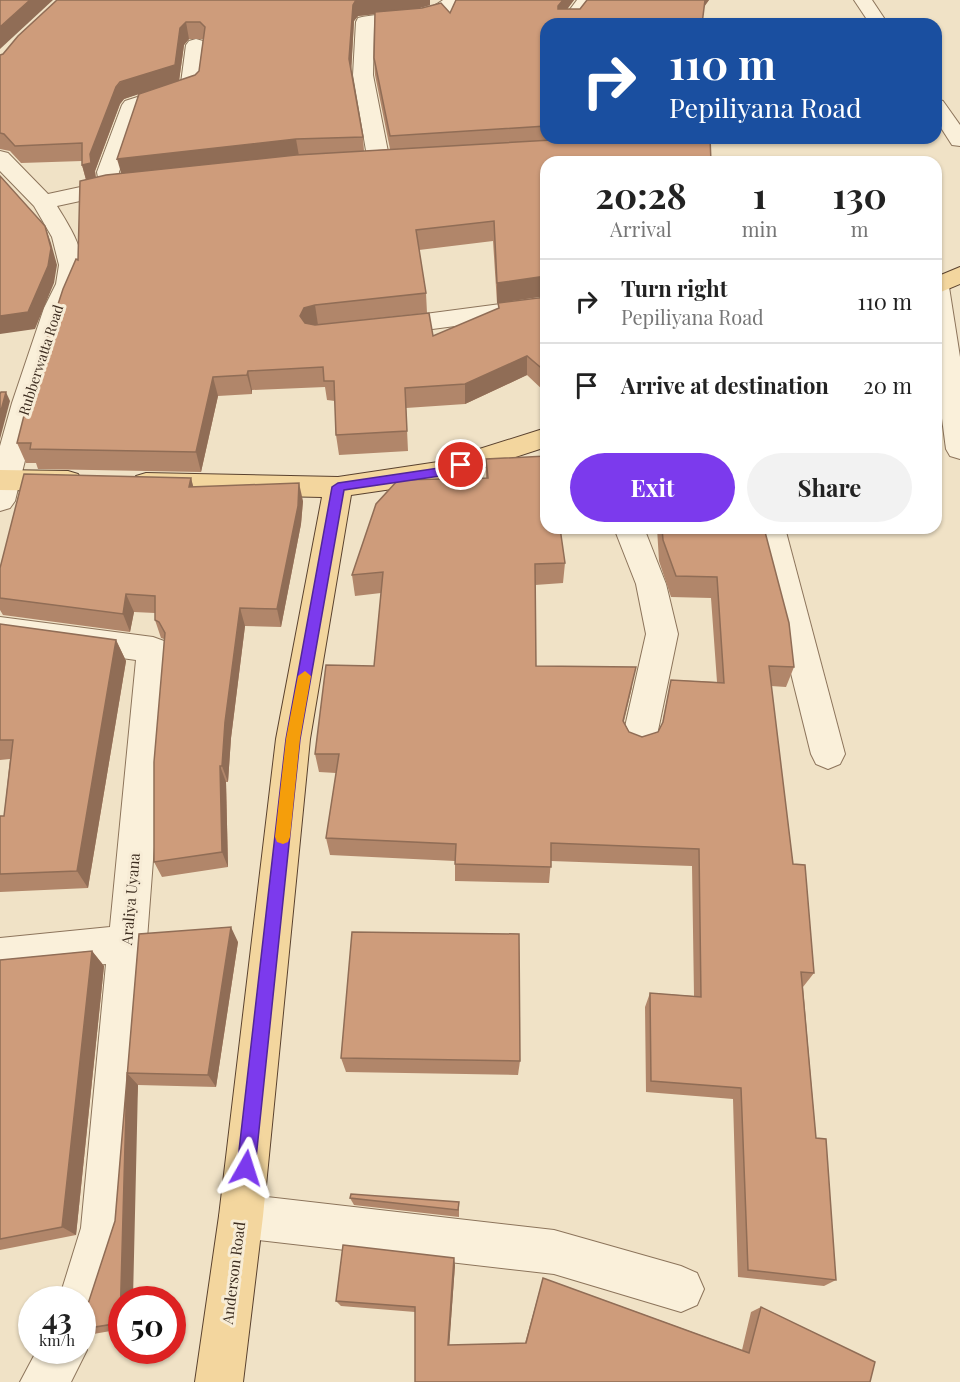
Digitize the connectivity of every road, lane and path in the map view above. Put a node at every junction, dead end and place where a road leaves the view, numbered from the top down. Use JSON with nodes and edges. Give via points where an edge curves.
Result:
{"nodes":[{"id":1,"x":454,"y":0,"type":"edge"},
{"id":2,"x":587,"y":0,"type":"edge"},
{"id":3,"x":863,"y":0,"type":"edge"},
{"id":4,"x":571,"y":18,"type":"edge"},
{"id":5,"x":875,"y":18,"type":"edge"},
{"id":6,"x":196,"y":45,"type":"dead end"},
{"id":7,"x":942,"y":114,"type":"edge"},
{"id":8,"x":960,"y":140,"type":"edge"},
{"id":9,"x":356,"y":163,"type":"edge"},
{"id":10,"x":5,"y":170,"type":"edge"},
{"id":11,"x":146,"y":182,"type":"edge"},
{"id":12,"x":111,"y":186,"type":"junction"},
{"id":13,"x":43,"y":202,"type":"junction"},
{"id":14,"x":960,"y":274,"type":"edge"},
{"id":15,"x":942,"y":284,"type":"edge"},
{"id":16,"x":540,"y":307,"type":"edge"},
{"id":17,"x":942,"y":322,"type":"edge"},
{"id":18,"x":362,"y":330,"type":"edge"},
{"id":19,"x":540,"y":439,"type":"edge"},
{"id":20,"x":960,"y":449,"type":"edge"},
{"id":21,"x":90,"y":481,"type":"edge"},
{"id":22,"x":126,"y":482,"type":"edge"},
{"id":23,"x":2,"y":487,"type":"edge"},
{"id":24,"x":338,"y":487,"type":"junction"},
{"id":25,"x":630,"y":534,"type":"edge"},
{"id":26,"x":772,"y":534,"type":"edge"},
{"id":27,"x":0,"y":629,"type":"edge"},
{"id":28,"x":639,"y":740,"type":"edge"},
{"id":29,"x":828,"y":754,"type":"dead end"},
{"id":30,"x":128,"y":944,"type":"junction"},
{"id":31,"x":0,"y":956,"type":"edge"},
{"id":32,"x":241,"y":1216,"type":"junction"},
{"id":33,"x":86,"y":1286,"type":"edge"},
{"id":34,"x":681,"y":1289,"type":"dead end"},
{"id":35,"x":55,"y":1364,"type":"edge"},
{"id":36,"x":44,"y":1382,"type":"edge"},
{"id":37,"x":219,"y":1382,"type":"edge"}],
"edges":[{"from":1,"to":9,"type":"street","via":[[441,12],[422,17],[380,17],[365,22],[363,75],[390,162]]},
{"from":2,"to":4,"type":"street"},
{"from":3,"to":5,"type":"street"},
{"from":6,"to":12,"type":"street","via":[[191,86],[132,105],[108,172]]},
{"from":7,"to":8,"type":"street"},
{"from":10,"to":13,"type":"street","name":"Rubberwatta Road"},
{"from":11,"to":12,"type":"street"},
{"from":12,"to":13,"type":"street"},
{"from":13,"to":23,"type":"street","name":"Rubberwatta Road","via":[[64,237],[71,265]]},
{"from":14,"to":15,"type":"main road"},
{"from":16,"to":18,"type":"street"},
{"from":17,"to":20,"type":"street"},
{"from":19,"to":24,"type":"main road","via":[[440,472]]},
{"from":21,"to":23,"type":"main road"},
{"from":22,"to":24,"type":"main road"},
{"from":24,"to":32,"type":"main road","name":"Anderson Road","via":[[293,739]]},
{"from":25,"to":28,"type":"street","via":[[651,584],[662,634]]},
{"from":26,"to":29,"type":"street"},
{"from":27,"to":30,"type":"street","name":"Araliya Uyana","via":[[153,650]]},
{"from":30,"to":31,"type":"street"},
{"from":30,"to":33,"type":"street","name":"Araliya Uyana","via":[[103,1228]]},
{"from":32,"to":34,"type":"street","via":[[554,1251]]},
{"from":32,"to":37,"type":"main road","name":"Anderson Road"},
{"from":35,"to":36,"type":"street"}]}
